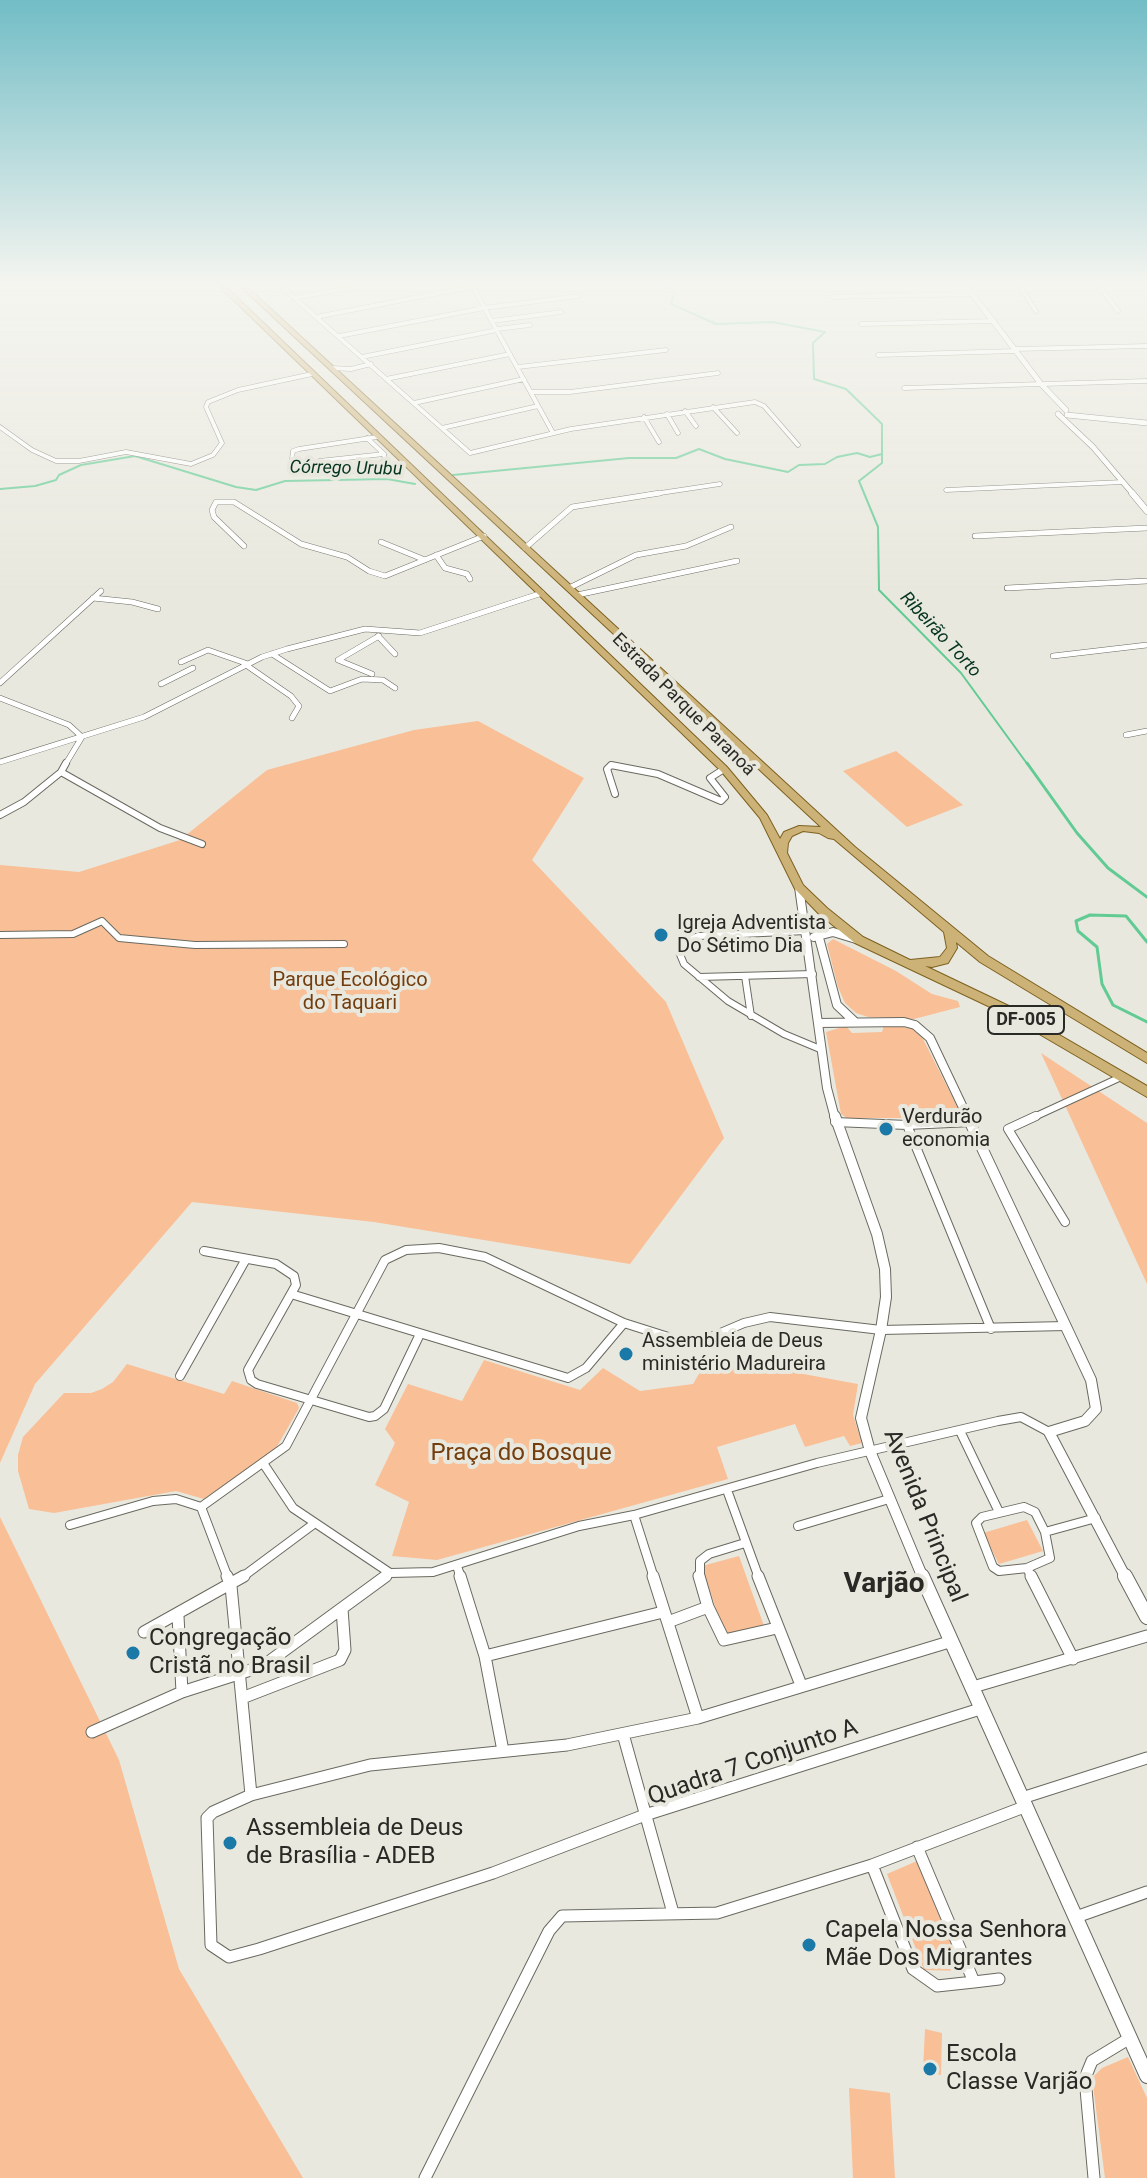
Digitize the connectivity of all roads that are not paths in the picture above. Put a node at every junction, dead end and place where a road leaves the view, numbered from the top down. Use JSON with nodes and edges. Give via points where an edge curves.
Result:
{"nodes":[{"id":1,"x":245,"y":389,"type":"edge"},
{"id":2,"x":327,"y":389,"type":"edge"},
{"id":3,"x":354,"y":389,"type":"edge"},
{"id":4,"x":397,"y":389,"type":"edge"},
{"id":5,"x":480,"y":389,"type":"edge"},
{"id":6,"x":530,"y":389,"type":"edge"},
{"id":7,"x":585,"y":389,"type":"edge"},
{"id":8,"x":1045,"y":389,"type":"edge"},
{"id":9,"x":532,"y":392,"type":"junction"},
{"id":10,"x":1054,"y":399,"type":"junction"},
{"id":11,"x":414,"y":403,"type":"junction"},
{"id":12,"x":538,"y":406,"type":"junction"},
{"id":13,"x":713,"y":407,"type":"junction"},
{"id":14,"x":374,"y":408,"type":"junction"},
{"id":15,"x":685,"y":411,"type":"junction"},
{"id":16,"x":352,"y":412,"type":"junction"},
{"id":17,"x":1057,"y":412,"type":"junction"},
{"id":18,"x":667,"y":414,"type":"junction"},
{"id":19,"x":1067,"y":415,"type":"junction"},
{"id":20,"x":644,"y":417,"type":"junction"},
{"id":21,"x":1146,"y":424,"type":"edge"},
{"id":22,"x":696,"y":426,"type":"dead end"},
{"id":23,"x":0,"y":427,"type":"edge"},
{"id":24,"x":442,"y":428,"type":"junction"},
{"id":25,"x":553,"y":433,"type":"junction"},
{"id":26,"x":678,"y":433,"type":"dead end"},
{"id":27,"x":737,"y":433,"type":"dead end"},
{"id":28,"x":377,"y":437,"type":"junction"},
{"id":29,"x":367,"y":438,"type":"junction"},
{"id":30,"x":659,"y":442,"type":"dead end"},
{"id":31,"x":798,"y":445,"type":"dead end"},
{"id":32,"x":384,"y":454,"type":"junction"},
{"id":33,"x":292,"y":459,"type":"dead end"},
{"id":34,"x":319,"y":461,"type":"dead end"},
{"id":35,"x":338,"y":475,"type":"dead end"},
{"id":36,"x":1123,"y":482,"type":"junction"},
{"id":37,"x":720,"y":484,"type":"dead end"},
{"id":38,"x":946,"y":490,"type":"dead end"},
{"id":39,"x":1147,"y":511,"type":"edge"},
{"id":40,"x":731,"y":527,"type":"dead end"},
{"id":41,"x":1147,"y":528,"type":"edge"},
{"id":42,"x":508,"y":533,"type":"junction"},
{"id":43,"x":484,"y":536,"type":"junction"},
{"id":44,"x":975,"y":536,"type":"dead end"},
{"id":45,"x":381,"y":542,"type":"dead end"},
{"id":46,"x":244,"y":546,"type":"dead end"},
{"id":47,"x":525,"y":548,"type":"junction"},
{"id":48,"x":436,"y":555,"type":"junction"},
{"id":49,"x":425,"y":560,"type":"junction"},
{"id":50,"x":737,"y":561,"type":"dead end"},
{"id":51,"x":470,"y":579,"type":"dead end"},
{"id":52,"x":1147,"y":581,"type":"edge"},
{"id":53,"x":569,"y":588,"type":"junction"},
{"id":54,"x":1007,"y":588,"type":"dead end"},
{"id":55,"x":101,"y":591,"type":"dead end"},
{"id":56,"x":542,"y":593,"type":"junction"},
{"id":57,"x":577,"y":595,"type":"junction"},
{"id":58,"x":93,"y":598,"type":"junction"},
{"id":59,"x":158,"y":609,"type":"dead end"},
{"id":60,"x":365,"y":629,"type":"junction"},
{"id":61,"x":379,"y":636,"type":"junction"},
{"id":62,"x":629,"y":643,"type":"junction"},
{"id":63,"x":1147,"y":645,"type":"edge"},
{"id":64,"x":600,"y":648,"type":"junction"},
{"id":65,"x":272,"y":654,"type":"junction"},
{"id":66,"x":395,"y":654,"type":"dead end"},
{"id":67,"x":1053,"y":656,"type":"dead end"},
{"id":68,"x":181,"y":662,"type":"dead end"},
{"id":69,"x":247,"y":665,"type":"junction"},
{"id":70,"x":193,"y":668,"type":"dead end"},
{"id":71,"x":372,"y":674,"type":"dead end"},
{"id":72,"x":0,"y":683,"type":"edge"},
{"id":73,"x":161,"y":684,"type":"dead end"},
{"id":74,"x":395,"y":688,"type":"dead end"},
{"id":75,"x":0,"y":698,"type":"edge"},
{"id":76,"x":292,"y":718,"type":"dead end"},
{"id":77,"x":1147,"y":731,"type":"edge"},
{"id":78,"x":1126,"y":735,"type":"dead end"},
{"id":79,"x":82,"y":737,"type":"junction"},
{"id":80,"x":0,"y":762,"type":"edge"},
{"id":81,"x":724,"y":769,"type":"junction"},
{"id":82,"x":61,"y":772,"type":"junction"},
{"id":83,"x":615,"y":794,"type":"dead end"},
{"id":84,"x":0,"y":815,"type":"edge"},
{"id":85,"x":202,"y":844,"type":"dead end"},
{"id":86,"x":851,"y":849,"type":"junction"},
{"id":87,"x":784,"y":856,"type":"junction"},
{"id":88,"x":799,"y":887,"type":"junction"},
{"id":89,"x":806,"y":931,"type":"junction"},
{"id":90,"x":948,"y":932,"type":"junction"},
{"id":91,"x":818,"y":934,"type":"junction"},
{"id":92,"x":0,"y":935,"type":"edge"},
{"id":93,"x":859,"y":940,"type":"junction"},
{"id":94,"x":808,"y":942,"type":"junction"},
{"id":95,"x":344,"y":944,"type":"dead end"},
{"id":96,"x":899,"y":959,"type":"junction"},
{"id":97,"x":813,"y":974,"type":"junction"},
{"id":98,"x":745,"y":976,"type":"junction"},
{"id":99,"x":699,"y":977,"type":"junction"},
{"id":100,"x":751,"y":1016,"type":"junction"},
{"id":101,"x":855,"y":1022,"type":"junction"},
{"id":102,"x":818,"y":1023,"type":"junction"},
{"id":103,"x":820,"y":1049,"type":"junction"},
{"id":104,"x":1147,"y":1059,"type":"edge"},
{"id":105,"x":1121,"y":1077,"type":"junction"},
{"id":106,"x":1147,"y":1092,"type":"edge"},
{"id":107,"x":835,"y":1122,"type":"junction"},
{"id":108,"x":972,"y":1122,"type":"junction"},
{"id":109,"x":907,"y":1125,"type":"junction"},
{"id":110,"x":1065,"y":1222,"type":"dead end"},
{"id":111,"x":204,"y":1251,"type":"dead end"},
{"id":112,"x":246,"y":1259,"type":"junction"},
{"id":113,"x":291,"y":1294,"type":"junction"},
{"id":114,"x":354,"y":1314,"type":"junction"},
{"id":115,"x":624,"y":1323,"type":"junction"},
{"id":116,"x":1066,"y":1326,"type":"junction"},
{"id":117,"x":991,"y":1329,"type":"junction"},
{"id":118,"x":881,"y":1330,"type":"junction"},
{"id":119,"x":420,"y":1334,"type":"junction"},
{"id":120,"x":180,"y":1376,"type":"dead end"},
{"id":121,"x":312,"y":1400,"type":"junction"},
{"id":122,"x":960,"y":1431,"type":"junction"},
{"id":123,"x":1049,"y":1432,"type":"junction"},
{"id":124,"x":870,"y":1451,"type":"junction"},
{"id":125,"x":263,"y":1463,"type":"junction"},
{"id":126,"x":727,"y":1490,"type":"junction"},
{"id":127,"x":889,"y":1499,"type":"junction"},
{"id":128,"x":201,"y":1507,"type":"junction"},
{"id":129,"x":999,"y":1512,"type":"junction"},
{"id":130,"x":634,"y":1515,"type":"junction"},
{"id":131,"x":1096,"y":1518,"type":"junction"},
{"id":132,"x":315,"y":1523,"type":"junction"},
{"id":133,"x":70,"y":1525,"type":"dead end"},
{"id":134,"x":798,"y":1526,"type":"dead end"},
{"id":135,"x":1045,"y":1532,"type":"junction"},
{"id":136,"x":745,"y":1543,"type":"junction"},
{"id":137,"x":457,"y":1566,"type":"junction"},
{"id":138,"x":1027,"y":1568,"type":"junction"},
{"id":139,"x":390,"y":1573,"type":"junction"},
{"id":140,"x":231,"y":1586,"type":"junction"},
{"id":141,"x":708,"y":1607,"type":"junction"},
{"id":142,"x":342,"y":1609,"type":"junction"},
{"id":143,"x":1145,"y":1609,"type":"edge"},
{"id":144,"x":178,"y":1616,"type":"junction"},
{"id":145,"x":666,"y":1617,"type":"junction"},
{"id":146,"x":777,"y":1628,"type":"junction"},
{"id":147,"x":144,"y":1632,"type":"dead end"},
{"id":148,"x":1147,"y":1636,"type":"edge"},
{"id":149,"x":949,"y":1642,"type":"junction"},
{"id":150,"x":485,"y":1656,"type":"junction"},
{"id":151,"x":1073,"y":1659,"type":"junction"},
{"id":152,"x":239,"y":1676,"type":"junction"},
{"id":153,"x":801,"y":1685,"type":"junction"},
{"id":154,"x":971,"y":1688,"type":"junction"},
{"id":155,"x":182,"y":1692,"type":"junction"},
{"id":156,"x":242,"y":1698,"type":"junction"},
{"id":157,"x":980,"y":1709,"type":"junction"},
{"id":158,"x":698,"y":1718,"type":"junction"},
{"id":159,"x":92,"y":1732,"type":"dead end"},
{"id":160,"x":623,"y":1734,"type":"junction"},
{"id":161,"x":503,"y":1751,"type":"junction"},
{"id":162,"x":1147,"y":1758,"type":"edge"},
{"id":163,"x":251,"y":1795,"type":"junction"},
{"id":164,"x":1022,"y":1803,"type":"junction"},
{"id":165,"x":645,"y":1815,"type":"junction"},
{"id":166,"x":917,"y":1847,"type":"junction"},
{"id":167,"x":872,"y":1865,"type":"junction"},
{"id":168,"x":1147,"y":1892,"type":"edge"},
{"id":169,"x":673,"y":1913,"type":"junction"},
{"id":170,"x":1076,"y":1917,"type":"junction"},
{"id":171,"x":999,"y":1979,"type":"dead end"},
{"id":172,"x":974,"y":1982,"type":"junction"},
{"id":173,"x":1130,"y":2038,"type":"junction"},
{"id":174,"x":1147,"y":2076,"type":"edge"},
{"id":175,"x":425,"y":2178,"type":"edge"},
{"id":176,"x":1094,"y":2178,"type":"edge"}],
"edges":[{"from":1,"to":23,"type":"street","via":[[208,402],[222,443],[213,455],[191,464],[126,452],[56,461]]},
{"from":2,"to":16,"type":"main road","name":"Estrada Parque Paranoá","number":"DF-005"},
{"from":3,"to":14,"type":"main road","name":"Estrada Parque Paranoá","number":"DF-005"},
{"from":4,"to":11,"type":"street"},
{"from":5,"to":11,"type":"street"},
{"from":6,"to":9,"type":"street"},
{"from":7,"to":9,"type":"street"},
{"from":8,"to":10,"type":"street"},
{"from":9,"to":12,"type":"street"},
{"from":10,"to":17,"type":"street"},
{"from":10,"to":19,"type":"street"},
{"from":11,"to":24,"type":"street"},
{"from":12,"to":24,"type":"street"},
{"from":12,"to":25,"type":"street"},
{"from":13,"to":15,"type":"street"},
{"from":13,"to":27,"type":"street"},
{"from":13,"to":31,"type":"street","via":[[761,403]]},
{"from":14,"to":16,"type":"main road"},
{"from":14,"to":42,"type":"main road","name":"Estrada Parque Paranoá","number":"DF-005"},
{"from":15,"to":18,"type":"street"},
{"from":15,"to":22,"type":"street"},
{"from":16,"to":28,"type":"main road","name":"Estrada Parque Paranoá","number":"DF-005"},
{"from":17,"to":19,"type":"street"},
{"from":17,"to":19,"type":"street"},
{"from":18,"to":20,"type":"street"},
{"from":18,"to":26,"type":"street"},
{"from":19,"to":21,"type":"street"},
{"from":19,"to":36,"type":"street"},
{"from":20,"to":25,"type":"street"},
{"from":20,"to":30,"type":"street"},
{"from":24,"to":25,"type":"street","via":[[470,453]]},
{"from":28,"to":29,"type":"street"},
{"from":28,"to":43,"type":"main road","name":"Estrada Parque Paranoá","number":"DF-005"},
{"from":29,"to":32,"type":"street"},
{"from":29,"to":33,"type":"street","via":[[299,449]]},
{"from":32,"to":34,"type":"street"},
{"from":32,"to":35,"type":"street","via":[[380,464]]},
{"from":36,"to":38,"type":"street"},
{"from":36,"to":39,"type":"street"},
{"from":37,"to":47,"type":"street","via":[[572,507]]},
{"from":40,"to":53,"type":"street","via":[[686,546],[636,555]]},
{"from":41,"to":44,"type":"street"},
{"from":42,"to":43,"type":"main road","via":[[490,530]]},
{"from":42,"to":47,"type":"main road","name":"Estrada Parque Paranoá","number":"DF-005"},
{"from":43,"to":48,"type":"street"},
{"from":43,"to":56,"type":"main road","name":"Estrada Parque Paranoá","number":"DF-005"},
{"from":45,"to":49,"type":"street"},
{"from":46,"to":49,"type":"street","via":[[214,517],[216,502],[234,502],[301,544],[347,557],[380,575]]},
{"from":47,"to":53,"type":"main road","name":"Estrada Parque Paranoá","number":"DF-005"},
{"from":48,"to":49,"type":"street"},
{"from":48,"to":51,"type":"street","via":[[445,568]]},
{"from":50,"to":57,"type":"street"},
{"from":52,"to":54,"type":"street"},
{"from":53,"to":57,"type":"main road","name":"Estrada Parque Paranoá","number":"DF-005"},
{"from":55,"to":58,"type":"street"},
{"from":56,"to":60,"type":"street","via":[[420,633]]},
{"from":56,"to":64,"type":"main road","name":"Estrada Parque Paranoá","number":"DF-005"},
{"from":57,"to":62,"type":"main road","name":"Estrada Parque Paranoá","number":"DF-005"},
{"from":58,"to":59,"type":"street"},
{"from":58,"to":72,"type":"street"},
{"from":60,"to":61,"type":"street"},
{"from":60,"to":65,"type":"street"},
{"from":61,"to":66,"type":"street"},
{"from":61,"to":71,"type":"street","via":[[338,660]]},
{"from":62,"to":64,"type":"main road","via":[[614,650]]},
{"from":62,"to":86,"type":"main road","name":"Estrada Parque Paranoá","number":"DF-005"},
{"from":63,"to":67,"type":"street"},
{"from":64,"to":81,"type":"main road","name":"Estrada Parque Paranoá","number":"DF-005"},
{"from":65,"to":69,"type":"street"},
{"from":65,"to":74,"type":"street","via":[[330,691],[362,679],[383,680]]},
{"from":68,"to":69,"type":"street","via":[[208,650]]},
{"from":69,"to":76,"type":"street","via":[[291,696],[299,706]]},
{"from":69,"to":79,"type":"street","via":[[156,713]]},
{"from":70,"to":73,"type":"street"},
{"from":75,"to":79,"type":"street","via":[[69,725]]},
{"from":77,"to":78,"type":"street"},
{"from":79,"to":80,"type":"street"},
{"from":79,"to":82,"type":"street"},
{"from":81,"to":83,"type":"street","via":[[710,778],[725,797],[721,801],[658,774],[611,765],[607,769]]},
{"from":81,"to":87,"type":"main road","name":"Estrada Parque Paranoá","number":"DF-005","via":[[764,817]]},
{"from":82,"to":84,"type":"street"},
{"from":82,"to":85,"type":"street","via":[[160,828]]},
{"from":86,"to":87,"type":"main road","via":[[821,830],[802,828],[785,838]]},
{"from":86,"to":90,"type":"main road","name":"Estrada Parque Paranoá","number":"DF-005"},
{"from":87,"to":88,"type":"main road","name":"Estrada Parque Paranoá","number":"DF-005"},
{"from":88,"to":89,"type":"street","name":"Avenida Principal"},
{"from":88,"to":93,"type":"main road","name":"Estrada Parque Paranoá","number":"DF-005"},
{"from":89,"to":94,"type":"street","name":"Avenida Principal"},
{"from":89,"to":99,"type":"street","via":[[689,938],[681,944],[680,955]]},
{"from":90,"to":96,"type":"main road","via":[[953,943],[944,960],[925,964]]},
{"from":90,"to":104,"type":"main road","name":"Estrada Parque Paranoá","number":"DF-005"},
{"from":91,"to":93,"type":"street","via":[[840,933]]},
{"from":91,"to":94,"type":"street"},
{"from":91,"to":101,"type":"street","via":[[837,1005]]},
{"from":92,"to":95,"type":"street","via":[[73,934],[102,921],[119,938],[195,945]]},
{"from":93,"to":96,"type":"main road","name":"Estrada Parque Paranoá","number":"DF-005"},
{"from":94,"to":97,"type":"street","name":"Avenida Principal"},
{"from":96,"to":105,"type":"main road","name":"Estrada Parque Paranoá","number":"DF-005","via":[[1009,1011]]},
{"from":97,"to":98,"type":"street"},
{"from":97,"to":102,"type":"street","name":"Avenida Principal"},
{"from":98,"to":99,"type":"street"},
{"from":98,"to":100,"type":"street"},
{"from":99,"to":100,"type":"street"},
{"from":100,"to":103,"type":"street"},
{"from":101,"to":102,"type":"street"},
{"from":101,"to":108,"type":"street","via":[[904,1022],[922,1029]]},
{"from":102,"to":103,"type":"street","name":"Avenida Principal"},
{"from":103,"to":107,"type":"street","name":"Avenida Principal"},
{"from":105,"to":106,"type":"main road","name":"Estrada Parque Paranoá","number":"DF-005"},
{"from":105,"to":110,"type":"street","via":[[1008,1129]]},
{"from":107,"to":109,"type":"street"},
{"from":107,"to":118,"type":"street","name":"Avenida Principal","via":[[881,1251],[886,1284]]},
{"from":108,"to":109,"type":"street"},
{"from":108,"to":116,"type":"street"},
{"from":109,"to":117,"type":"street"},
{"from":111,"to":112,"type":"street"},
{"from":112,"to":113,"type":"street","via":[[286,1268],[296,1285]]},
{"from":112,"to":120,"type":"street"},
{"from":113,"to":114,"type":"street"},
{"from":113,"to":121,"type":"street","via":[[248,1375],[257,1384]]},
{"from":114,"to":115,"type":"street","via":[[385,1260],[426,1247],[485,1257]]},
{"from":114,"to":119,"type":"street"},
{"from":114,"to":121,"type":"street"},
{"from":115,"to":118,"type":"street","via":[[696,1342],[770,1317]]},
{"from":115,"to":119,"type":"street","via":[[586,1368],[568,1378]]},
{"from":116,"to":117,"type":"street"},
{"from":116,"to":123,"type":"street","via":[[1091,1380],[1096,1409],[1085,1421]]},
{"from":117,"to":118,"type":"street"},
{"from":118,"to":124,"type":"street","name":"Avenida Principal","via":[[861,1408]]},
{"from":119,"to":121,"type":"street","via":[[384,1409],[375,1416]]},
{"from":121,"to":125,"type":"street","via":[[286,1446]]},
{"from":122,"to":123,"type":"street","via":[[1021,1417]]},
{"from":122,"to":124,"type":"street"},
{"from":122,"to":129,"type":"street"},
{"from":123,"to":131,"type":"street"},
{"from":124,"to":126,"type":"street"},
{"from":124,"to":127,"type":"street","name":"Avenida Principal"},
{"from":125,"to":128,"type":"street"},
{"from":125,"to":132,"type":"street","via":[[285,1499]]},
{"from":126,"to":130,"type":"street"},
{"from":126,"to":136,"type":"street"},
{"from":127,"to":134,"type":"street"},
{"from":127,"to":149,"type":"street","name":"Avenida Principal"},
{"from":128,"to":133,"type":"street","via":[[176,1499],[153,1501]]},
{"from":128,"to":140,"type":"street"},
{"from":129,"to":135,"type":"street","via":[[1027,1507]]},
{"from":129,"to":138,"type":"street","via":[[976,1523],[995,1570]]},
{"from":130,"to":137,"type":"street","via":[[532,1539]]},
{"from":130,"to":145,"type":"street"},
{"from":131,"to":135,"type":"street"},
{"from":131,"to":143,"type":"street"},
{"from":132,"to":139,"type":"street"},
{"from":132,"to":140,"type":"street"},
{"from":135,"to":138,"type":"street","via":[[1050,1558]]},
{"from":136,"to":141,"type":"street","via":[[700,1561]]},
{"from":136,"to":146,"type":"street"},
{"from":137,"to":139,"type":"street"},
{"from":137,"to":150,"type":"street"},
{"from":138,"to":151,"type":"street"},
{"from":139,"to":142,"type":"street"},
{"from":140,"to":144,"type":"street"},
{"from":140,"to":152,"type":"street"},
{"from":141,"to":145,"type":"street"},
{"from":141,"to":146,"type":"street","via":[[724,1640]]},
{"from":142,"to":152,"type":"street","via":[[281,1654]]},
{"from":142,"to":156,"type":"street","via":[[345,1650],[340,1660]]},
{"from":144,"to":147,"type":"street"},
{"from":144,"to":155,"type":"street"},
{"from":145,"to":150,"type":"street"},
{"from":145,"to":158,"type":"street"},
{"from":146,"to":153,"type":"street"},
{"from":148,"to":151,"type":"street"},
{"from":149,"to":153,"type":"street"},
{"from":149,"to":154,"type":"street","name":"Avenida Principal"},
{"from":150,"to":161,"type":"street"},
{"from":151,"to":154,"type":"street"},
{"from":152,"to":155,"type":"street"},
{"from":152,"to":156,"type":"street"},
{"from":153,"to":158,"type":"street"},
{"from":154,"to":157,"type":"street","name":"Avenida Principal"},
{"from":155,"to":159,"type":"street"},
{"from":156,"to":163,"type":"street"},
{"from":157,"to":164,"type":"street","name":"Avenida Principal"},
{"from":157,"to":165,"type":"street","name":"Quadra 7 Conjunto A"},
{"from":158,"to":160,"type":"street"},
{"from":160,"to":161,"type":"street"},
{"from":160,"to":165,"type":"street"},
{"from":161,"to":163,"type":"street","via":[[370,1765]]},
{"from":162,"to":164,"type":"street"},
{"from":163,"to":165,"type":"street","via":[[210,1814],[205,1830],[209,1935],[211,1945],[223,1955],[238,1955],[493,1873]]},
{"from":164,"to":166,"type":"street"},
{"from":164,"to":170,"type":"street","name":"Avenida Principal"},
{"from":165,"to":169,"type":"street","name":"Quadra 7 Conjunto A"},
{"from":166,"to":167,"type":"street"},
{"from":166,"to":172,"type":"street"},
{"from":167,"to":169,"type":"street","via":[[717,1913]]},
{"from":167,"to":172,"type":"street","via":[[913,1969],[937,1986]]},
{"from":168,"to":170,"type":"street"},
{"from":169,"to":175,"type":"street","via":[[562,1916],[555,1923]]},
{"from":170,"to":173,"type":"street","name":"Avenida Principal"},
{"from":171,"to":172,"type":"street"},
{"from":173,"to":174,"type":"street","name":"Avenida Principal"},
{"from":173,"to":176,"type":"street","via":[[1092,2061],[1085,2078]]}]}
